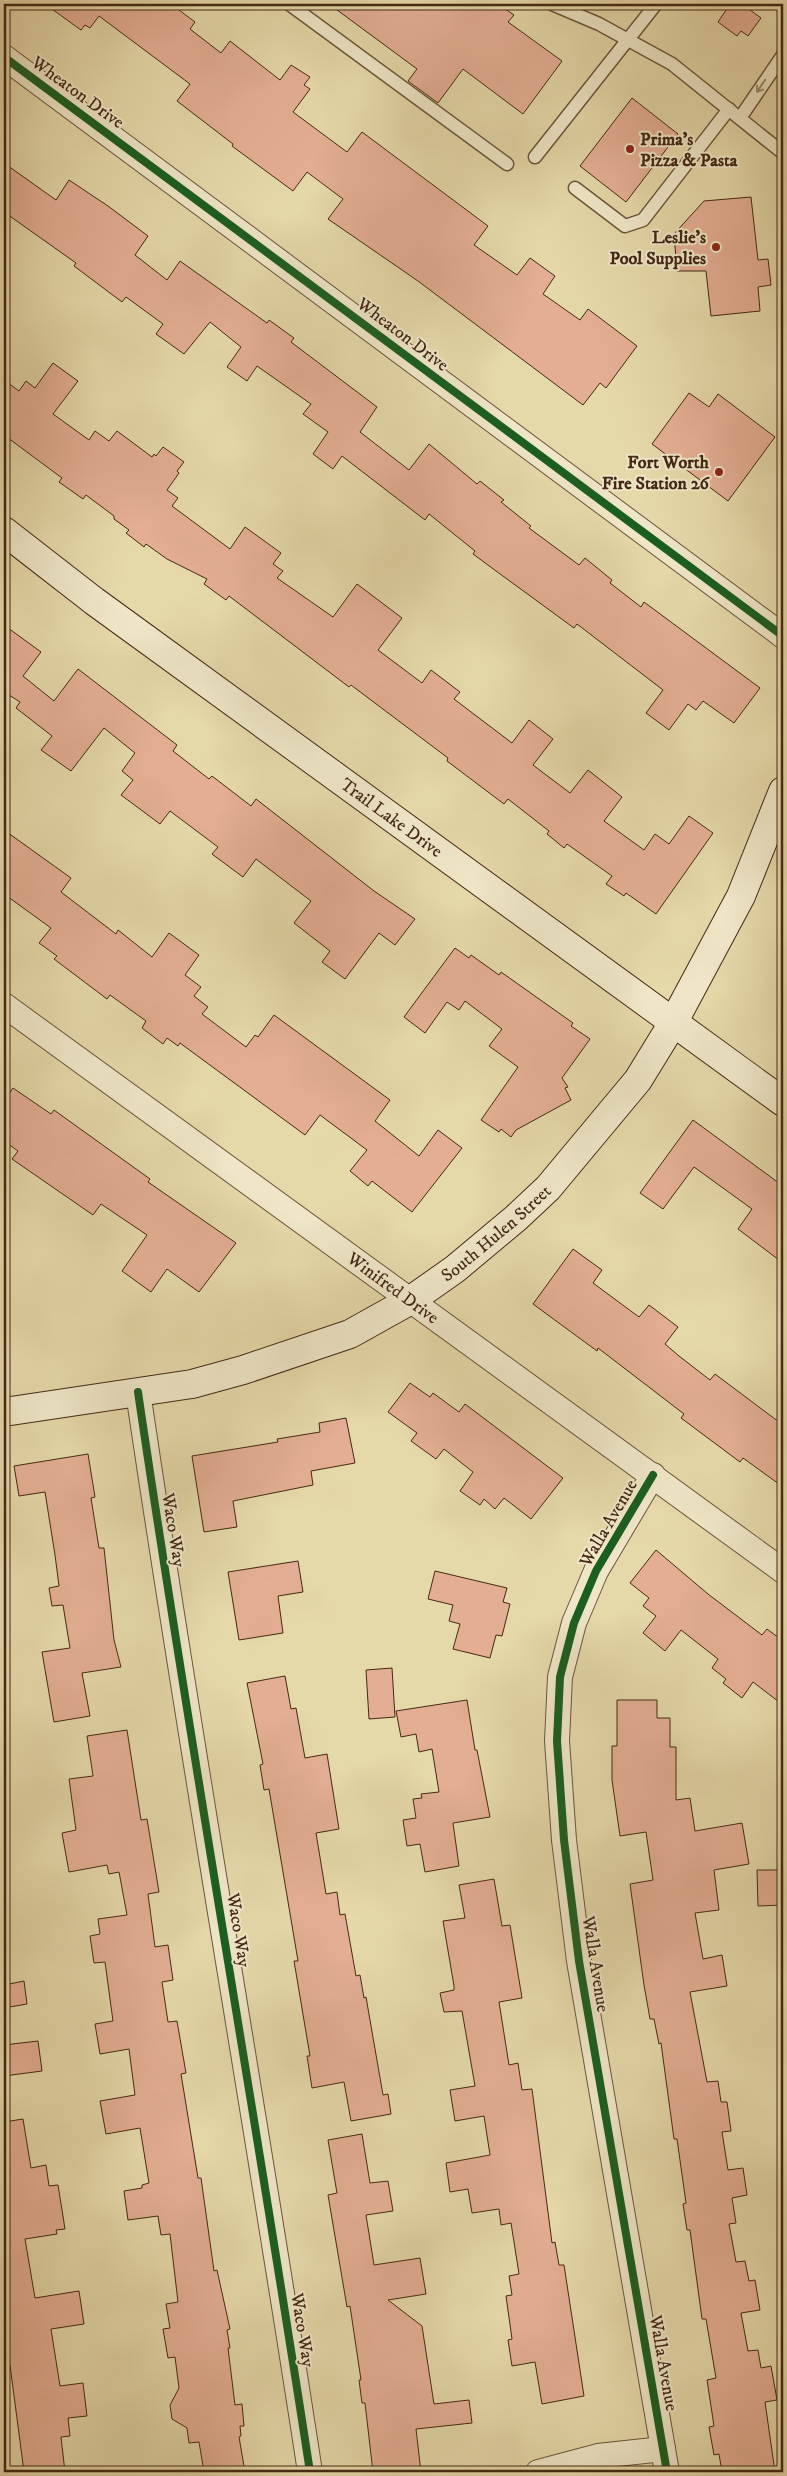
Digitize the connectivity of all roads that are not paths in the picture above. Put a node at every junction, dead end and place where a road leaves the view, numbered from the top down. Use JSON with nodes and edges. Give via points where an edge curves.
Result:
{"nodes":[{"id":1,"x":289,"y":4,"type":"edge"},
{"id":2,"x":552,"y":4,"type":"edge"},
{"id":3,"x":656,"y":4,"type":"edge"},
{"id":4,"x":627,"y":39,"type":"junction"},
{"id":5,"x":783,"y":55,"type":"edge"},
{"id":6,"x":4,"y":57,"type":"edge"},
{"id":7,"x":728,"y":109,"type":"junction"},
{"id":8,"x":740,"y":118,"type":"junction"},
{"id":9,"x":783,"y":153,"type":"edge"},
{"id":10,"x":535,"y":157,"type":"dead end"},
{"id":11,"x":507,"y":164,"type":"dead end"},
{"id":12,"x":575,"y":188,"type":"dead end"},
{"id":13,"x":4,"y":531,"type":"edge"},
{"id":14,"x":783,"y":636,"type":"edge"},
{"id":15,"x":783,"y":791,"type":"edge"},
{"id":16,"x":4,"y":1005,"type":"edge"},
{"id":17,"x":673,"y":1023,"type":"junction"},
{"id":18,"x":783,"y":1102,"type":"edge"},
{"id":19,"x":411,"y":1300,"type":"junction"},
{"id":20,"x":138,"y":1392,"type":"junction"},
{"id":21,"x":4,"y":1412,"type":"edge"},
{"id":22,"x":653,"y":1475,"type":"junction"},
{"id":23,"x":783,"y":1571,"type":"edge"},
{"id":24,"x":663,"y":2449,"type":"junction"},
{"id":25,"x":310,"y":2472,"type":"edge"},
{"id":26,"x":538,"y":2472,"type":"edge"},
{"id":27,"x":667,"y":2472,"type":"edge"}],
"edges":[{"from":1,"to":11,"type":"lane"},
{"from":2,"to":4,"type":"lane"},
{"from":3,"to":4,"type":"lane"},
{"from":4,"to":7,"type":"lane","via":[[672,64]]},
{"from":4,"to":10,"type":"lane"},
{"from":5,"to":8,"type":"lane","one_way":true},
{"from":6,"to":14,"type":"street","name":"Wheaton Drive"},
{"from":7,"to":8,"type":"lane"},
{"from":7,"to":12,"type":"lane","via":[[643,220],[625,226]]},
{"from":8,"to":9,"type":"lane"},
{"from":13,"to":17,"type":"main road","name":"Trail Lake Drive","via":[[94,601]]},
{"from":15,"to":17,"type":"main road","name":"South Hulen Street","via":[[741,896]]},
{"from":16,"to":19,"type":"street","name":"Winifred Drive"},
{"from":17,"to":18,"type":"main road","name":"Trail Lake Drive"},
{"from":17,"to":19,"type":"main road","name":"South Hulen Street","via":[[638,1080],[548,1188],[516,1218]]},
{"from":19,"to":20,"type":"main road","name":"South Hulen Street","via":[[350,1334],[192,1384]]},
{"from":19,"to":22,"type":"street","name":"Winifred Drive"},
{"from":20,"to":21,"type":"main road","name":"South Hulen Street"},
{"from":20,"to":25,"type":"street","name":"Waco Way"},
{"from":22,"to":23,"type":"street","name":"Winifred Drive"},
{"from":22,"to":24,"type":"street","name":"Walla Avenue","via":[[596,1571],[574,1623],[560,1677],[558,1741],[564,1840],[579,1961]]},
{"from":24,"to":26,"type":"street","via":[[598,2456]]},
{"from":24,"to":27,"type":"street","name":"Walla Avenue"}]}
